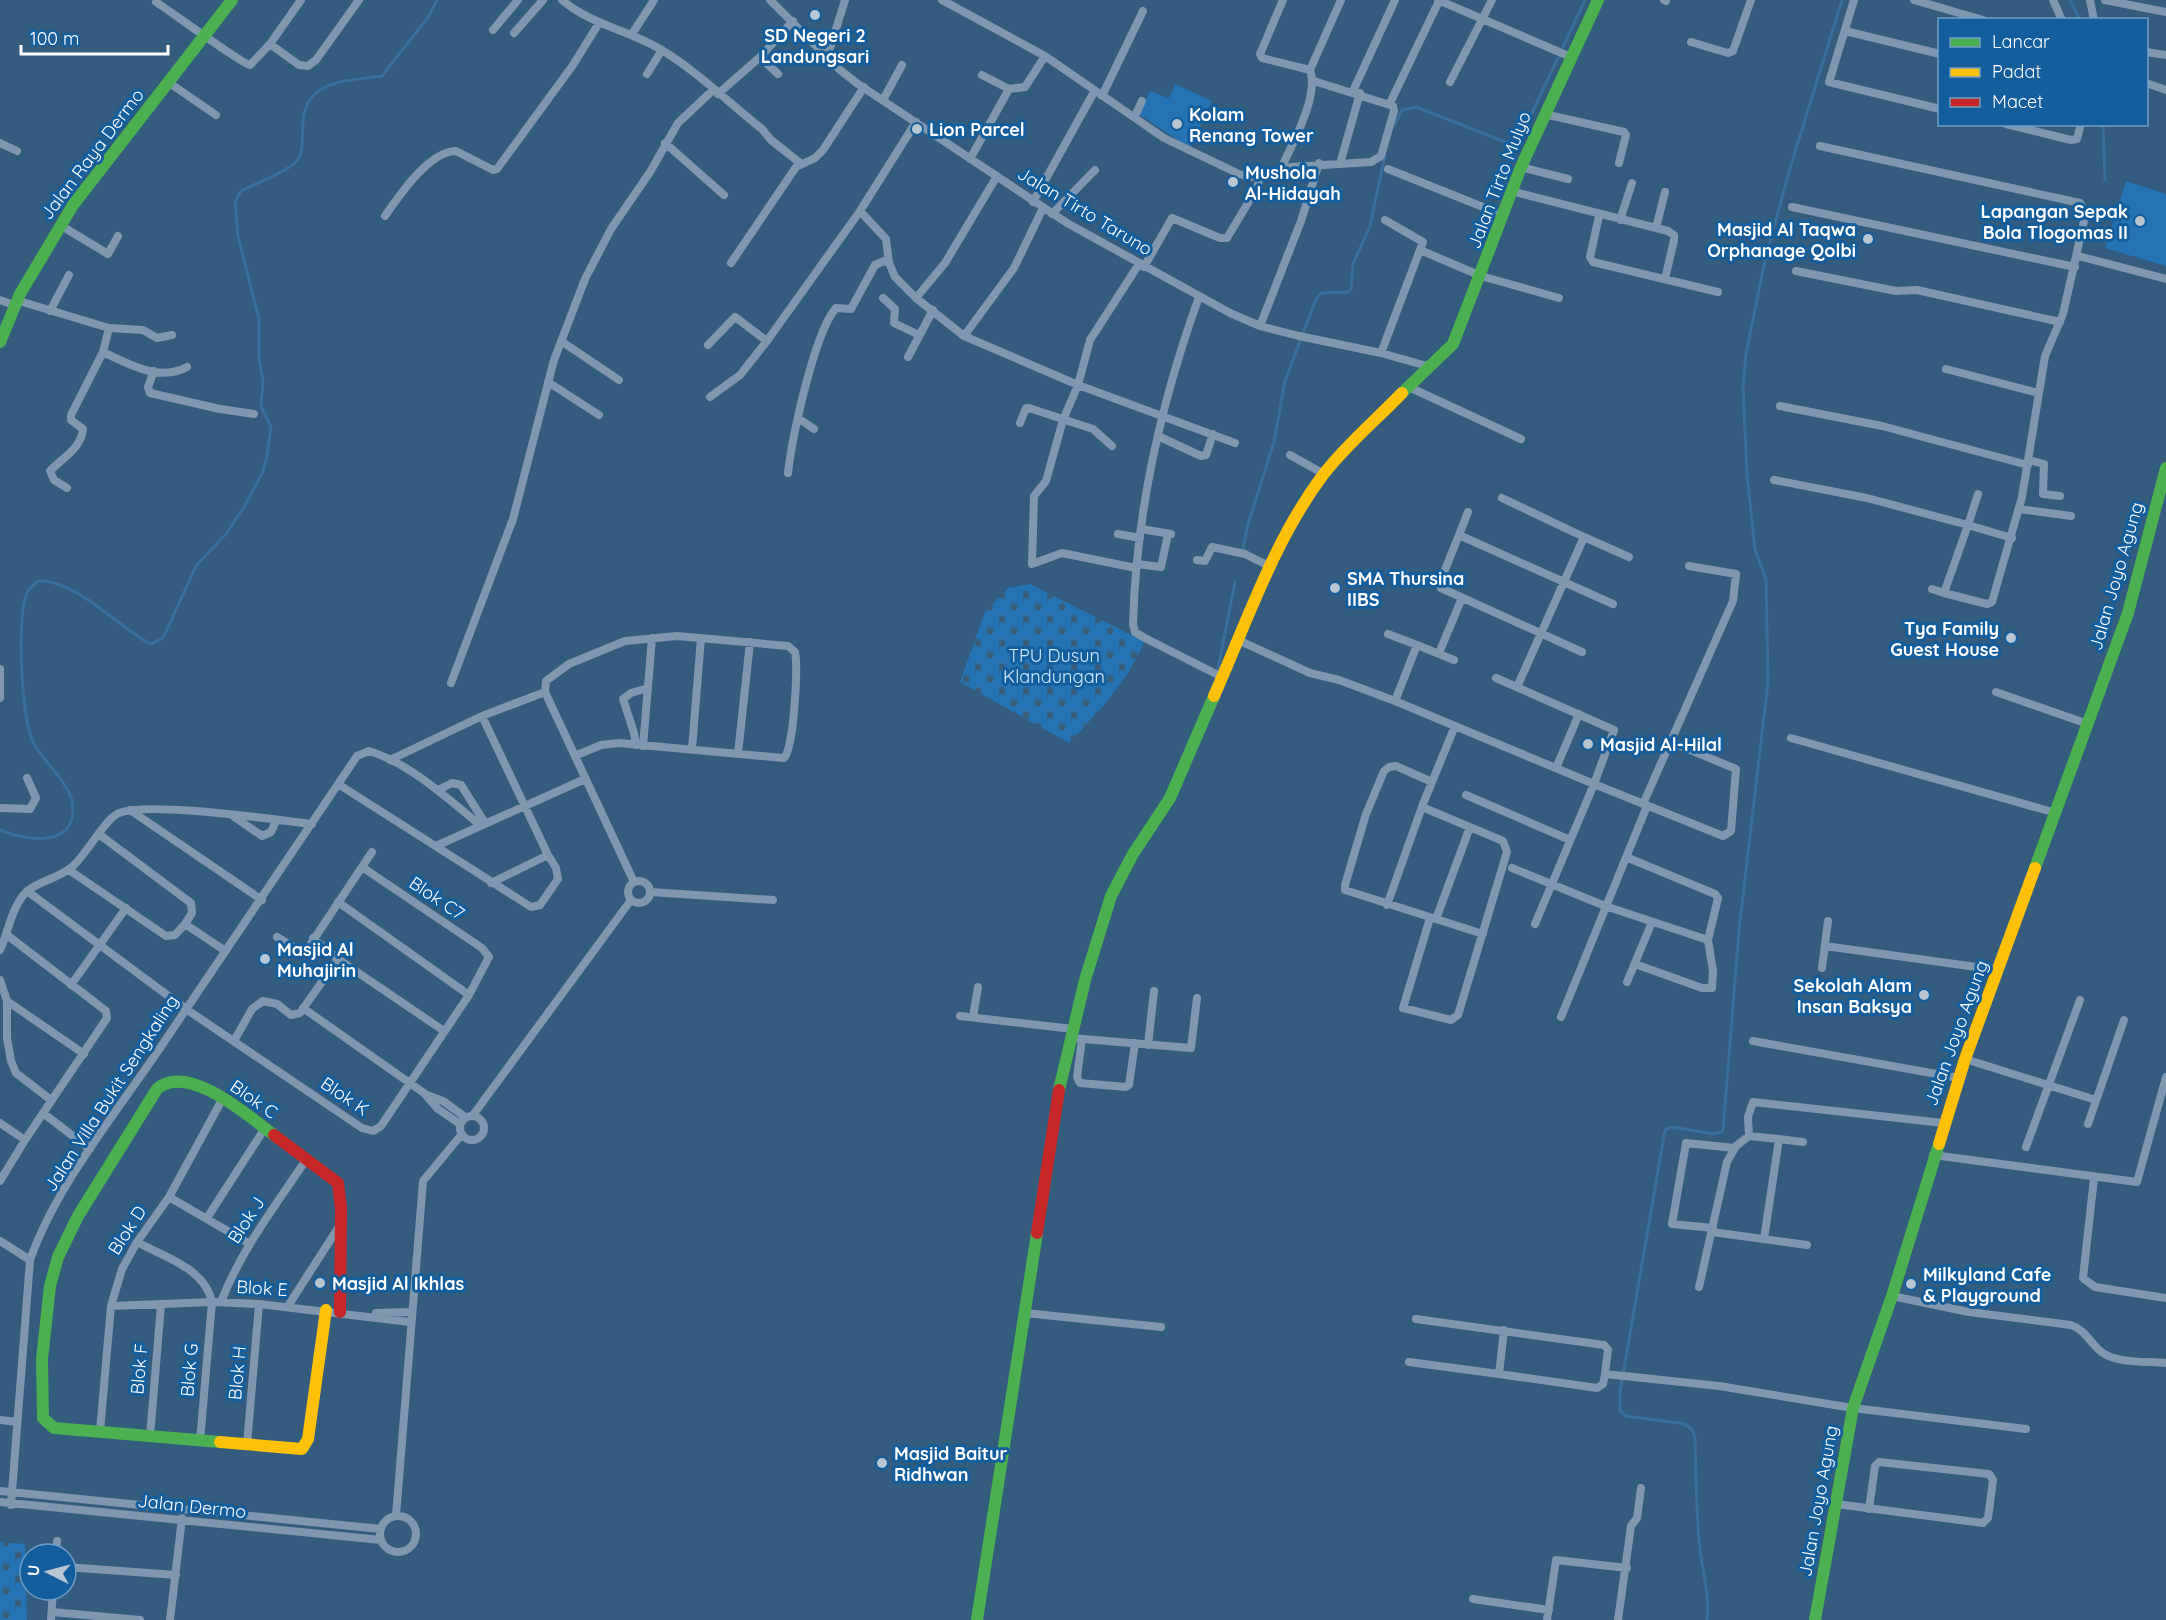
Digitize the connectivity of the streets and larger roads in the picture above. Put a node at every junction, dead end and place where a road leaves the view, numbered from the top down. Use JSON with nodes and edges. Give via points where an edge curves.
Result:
{"nodes":[{"id":1,"x":232,"y":0,"type":"edge"},
{"id":2,"x":301,"y":0,"type":"edge"},
{"id":3,"x":518,"y":0,"type":"edge"},
{"id":4,"x":543,"y":0,"type":"edge"},
{"id":5,"x":563,"y":0,"type":"edge"},
{"id":6,"x":654,"y":0,"type":"edge"},
{"id":7,"x":770,"y":0,"type":"edge"},
{"id":8,"x":845,"y":0,"type":"edge"},
{"id":9,"x":1283,"y":0,"type":"edge"},
{"id":10,"x":1341,"y":0,"type":"edge"},
{"id":11,"x":1395,"y":0,"type":"edge"},
{"id":12,"x":1438,"y":0,"type":"edge"},
{"id":13,"x":1492,"y":0,"type":"edge"},
{"id":14,"x":1598,"y":0,"type":"edge"},
{"id":15,"x":1751,"y":0,"type":"edge"},
{"id":16,"x":1854,"y":0,"type":"edge"},
{"id":17,"x":1914,"y":0,"type":"edge"},
{"id":18,"x":2053,"y":0,"type":"edge"},
{"id":19,"x":2090,"y":0,"type":"edge"},
{"id":20,"x":2105,"y":0,"type":"edge"},
{"id":21,"x":947,"y":1,"type":"edge"},
{"id":22,"x":156,"y":2,"type":"dead end"},
{"id":23,"x":357,"y":3,"type":"edge"},
{"id":24,"x":1143,"y":11,"type":"dead end"},
{"id":25,"x":2166,"y":12,"type":"edge"},
{"id":26,"x":1484,"y":18,"type":"junction"},
{"id":27,"x":1976,"y":18,"type":"edge"},
{"id":28,"x":2061,"y":18,"type":"edge"},
{"id":29,"x":2094,"y":18,"type":"edge"},
{"id":30,"x":793,"y":21,"type":"junction"},
{"id":31,"x":599,"y":23,"type":"junction"},
{"id":32,"x":493,"y":30,"type":"dead end"},
{"id":33,"x":1845,"y":31,"type":"junction"},
{"id":34,"x":514,"y":33,"type":"dead end"},
{"id":35,"x":206,"y":34,"type":"junction"},
{"id":36,"x":632,"y":34,"type":"junction"},
{"id":37,"x":1691,"y":42,"type":"dead end"},
{"id":38,"x":270,"y":44,"type":"junction"},
{"id":39,"x":662,"y":50,"type":"junction"},
{"id":40,"x":2148,"y":52,"type":"edge"},
{"id":41,"x":1564,"y":54,"type":"junction"},
{"id":42,"x":1938,"y":54,"type":"edge"},
{"id":43,"x":1045,"y":56,"type":"junction"},
{"id":44,"x":2166,"y":56,"type":"edge"},
{"id":45,"x":760,"y":57,"type":"junction"},
{"id":46,"x":827,"y":58,"type":"junction"},
{"id":47,"x":902,"y":65,"type":"dead end"},
{"id":48,"x":1310,"y":70,"type":"junction"},
{"id":49,"x":647,"y":74,"type":"dead end"},
{"id":50,"x":778,"y":74,"type":"dead end"},
{"id":51,"x":982,"y":75,"type":"dead end"},
{"id":52,"x":1314,"y":81,"type":"junction"},
{"id":53,"x":168,"y":82,"type":"junction"},
{"id":54,"x":1450,"y":82,"type":"dead end"},
{"id":55,"x":2148,"y":84,"type":"edge"},
{"id":56,"x":864,"y":87,"type":"junction"},
{"id":57,"x":1009,"y":89,"type":"junction"},
{"id":58,"x":2166,"y":90,"type":"edge"},
{"id":59,"x":716,"y":92,"type":"junction"},
{"id":60,"x":1356,"y":92,"type":"junction"},
{"id":61,"x":1098,"y":94,"type":"junction"},
{"id":62,"x":883,"y":100,"type":"junction"},
{"id":63,"x":1142,"y":101,"type":"dead end"},
{"id":64,"x":1390,"y":103,"type":"junction"},
{"id":65,"x":1938,"y":109,"type":"edge"},
{"id":66,"x":1544,"y":114,"type":"junction"},
{"id":67,"x":216,"y":115,"type":"dead end"},
{"id":68,"x":1136,"y":116,"type":"junction"},
{"id":69,"x":916,"y":122,"type":"junction"},
{"id":70,"x":2014,"y":126,"type":"edge"},
{"id":71,"x":2080,"y":126,"type":"edge"},
{"id":72,"x":665,"y":142,"type":"junction"},
{"id":73,"x":0,"y":144,"type":"edge"},
{"id":74,"x":1820,"y":146,"type":"dead end"},
{"id":75,"x":18,"y":151,"type":"dead end"},
{"id":76,"x":970,"y":159,"type":"junction"},
{"id":77,"x":1619,"y":163,"type":"dead end"},
{"id":78,"x":800,"y":164,"type":"junction"},
{"id":79,"x":1340,"y":164,"type":"junction"},
{"id":80,"x":1521,"y":167,"type":"junction"},
{"id":81,"x":1318,"y":168,"type":"junction"},
{"id":82,"x":1388,"y":169,"type":"dead end"},
{"id":83,"x":1095,"y":170,"type":"dead end"},
{"id":84,"x":1279,"y":173,"type":"junction"},
{"id":85,"x":997,"y":176,"type":"junction"},
{"id":86,"x":1568,"y":179,"type":"dead end"},
{"id":87,"x":1259,"y":182,"type":"junction"},
{"id":88,"x":1632,"y":183,"type":"dead end"},
{"id":89,"x":1511,"y":191,"type":"junction"},
{"id":90,"x":1665,"y":192,"type":"dead end"},
{"id":91,"x":724,"y":195,"type":"dead end"},
{"id":92,"x":1033,"y":201,"type":"junction"},
{"id":93,"x":1792,"y":207,"type":"dead end"},
{"id":94,"x":1042,"y":208,"type":"junction"},
{"id":95,"x":860,"y":211,"type":"junction"},
{"id":96,"x":1052,"y":214,"type":"junction"},
{"id":97,"x":1503,"y":215,"type":"junction"},
{"id":98,"x":385,"y":216,"type":"dead end"},
{"id":99,"x":1599,"y":216,"type":"junction"},
{"id":100,"x":1385,"y":220,"type":"dead end"},
{"id":101,"x":1620,"y":220,"type":"junction"},
{"id":102,"x":60,"y":225,"type":"junction"},
{"id":103,"x":1656,"y":228,"type":"junction"},
{"id":104,"x":118,"y":236,"type":"dead end"},
{"id":105,"x":1420,"y":250,"type":"junction"},
{"id":106,"x":2078,"y":256,"type":"junction"},
{"id":107,"x":731,"y":263,"type":"dead end"},
{"id":108,"x":889,"y":263,"type":"junction"},
{"id":109,"x":1141,"y":266,"type":"junction"},
{"id":110,"x":2075,"y":267,"type":"junction"},
{"id":111,"x":1796,"y":271,"type":"dead end"},
{"id":112,"x":69,"y":275,"type":"dead end"},
{"id":113,"x":1481,"y":276,"type":"junction"},
{"id":114,"x":1665,"y":279,"type":"junction"},
{"id":115,"x":2166,"y":279,"type":"edge"},
{"id":116,"x":1718,"y":292,"type":"dead end"},
{"id":117,"x":1199,"y":297,"type":"junction"},
{"id":118,"x":883,"y":298,"type":"dead end"},
{"id":119,"x":916,"y":298,"type":"junction"},
{"id":120,"x":1559,"y":298,"type":"dead end"},
{"id":121,"x":0,"y":300,"type":"edge"},
{"id":122,"x":15,"y":303,"type":"junction"},
{"id":123,"x":933,"y":310,"type":"junction"},
{"id":124,"x":50,"y":311,"type":"junction"},
{"id":125,"x":2060,"y":322,"type":"junction"},
{"id":126,"x":1260,"y":326,"type":"junction"},
{"id":127,"x":109,"y":328,"type":"junction"},
{"id":128,"x":172,"y":335,"type":"dead end"},
{"id":129,"x":919,"y":335,"type":"junction"},
{"id":130,"x":964,"y":336,"type":"junction"},
{"id":131,"x":561,"y":341,"type":"junction"},
{"id":132,"x":767,"y":341,"type":"junction"},
{"id":133,"x":0,"y":342,"type":"edge"},
{"id":134,"x":708,"y":345,"type":"dead end"},
{"id":135,"x":103,"y":352,"type":"junction"},
{"id":136,"x":1381,"y":353,"type":"junction"},
{"id":137,"x":908,"y":357,"type":"dead end"},
{"id":138,"x":1427,"y":366,"type":"junction"},
{"id":139,"x":187,"y":367,"type":"dead end"},
{"id":140,"x":1946,"y":369,"type":"dead end"},
{"id":141,"x":154,"y":371,"type":"junction"},
{"id":142,"x":619,"y":380,"type":"dead end"},
{"id":143,"x":548,"y":382,"type":"junction"},
{"id":144,"x":1078,"y":385,"type":"junction"},
{"id":145,"x":1409,"y":387,"type":"junction"},
{"id":146,"x":2038,"y":393,"type":"junction"},
{"id":147,"x":710,"y":397,"type":"dead end"},
{"id":148,"x":1780,"y":406,"type":"dead end"},
{"id":149,"x":254,"y":414,"type":"dead end"},
{"id":150,"x":599,"y":415,"type":"dead end"},
{"id":151,"x":1162,"y":416,"type":"junction"},
{"id":152,"x":798,"y":418,"type":"junction"},
{"id":153,"x":1063,"y":420,"type":"junction"},
{"id":154,"x":1020,"y":423,"type":"dead end"},
{"id":155,"x":814,"y":429,"type":"dead end"},
{"id":156,"x":1213,"y":434,"type":"junction"},
{"id":157,"x":1158,"y":436,"type":"junction"},
{"id":158,"x":1521,"y":439,"type":"dead end"},
{"id":159,"x":1236,"y":443,"type":"dead end"},
{"id":160,"x":1112,"y":446,"type":"dead end"},
{"id":161,"x":1290,"y":455,"type":"dead end"},
{"id":162,"x":2029,"y":463,"type":"junction"},
{"id":163,"x":2166,"y":469,"type":"edge"},
{"id":164,"x":788,"y":473,"type":"dead end"},
{"id":165,"x":1324,"y":474,"type":"junction"},
{"id":166,"x":1774,"y":480,"type":"dead end"},
{"id":167,"x":67,"y":489,"type":"dead end"},
{"id":168,"x":1978,"y":494,"type":"dead end"},
{"id":169,"x":2060,"y":496,"type":"dead end"},
{"id":170,"x":1502,"y":498,"type":"dead end"},
{"id":171,"x":2019,"y":509,"type":"junction"},
{"id":172,"x":1468,"y":512,"type":"dead end"},
{"id":173,"x":2071,"y":516,"type":"dead end"},
{"id":174,"x":1968,"y":525,"type":"junction"},
{"id":175,"x":1140,"y":533,"type":"junction"},
{"id":176,"x":1118,"y":534,"type":"dead end"},
{"id":177,"x":1459,"y":535,"type":"junction"},
{"id":178,"x":1584,"y":537,"type":"junction"},
{"id":179,"x":2012,"y":538,"type":"junction"},
{"id":180,"x":1629,"y":557,"type":"dead end"},
{"id":181,"x":1197,"y":560,"type":"dead end"},
{"id":182,"x":1136,"y":566,"type":"junction"},
{"id":183,"x":1689,"y":566,"type":"dead end"},
{"id":184,"x":1271,"y":567,"type":"junction"},
{"id":185,"x":1564,"y":582,"type":"junction"},
{"id":186,"x":1932,"y":589,"type":"dead end"},
{"id":187,"x":1944,"y":593,"type":"junction"},
{"id":188,"x":1462,"y":598,"type":"junction"},
{"id":189,"x":1612,"y":604,"type":"dead end"},
{"id":190,"x":1541,"y":633,"type":"junction"},
{"id":191,"x":1388,"y":634,"type":"dead end"},
{"id":192,"x":651,"y":638,"type":"junction"},
{"id":193,"x":701,"y":638,"type":"junction"},
{"id":194,"x":1238,"y":640,"type":"junction"},
{"id":195,"x":750,"y":642,"type":"junction"},
{"id":196,"x":1417,"y":645,"type":"junction"},
{"id":197,"x":1582,"y":652,"type":"dead end"},
{"id":198,"x":1439,"y":653,"type":"junction"},
{"id":199,"x":1454,"y":660,"type":"dead end"},
{"id":200,"x":0,"y":669,"type":"edge"},
{"id":201,"x":1222,"y":677,"type":"junction"},
{"id":202,"x":1496,"y":678,"type":"dead end"},
{"id":203,"x":452,"y":682,"type":"dead end"},
{"id":204,"x":1517,"y":687,"type":"junction"},
{"id":205,"x":648,"y":688,"type":"junction"},
{"id":206,"x":545,"y":692,"type":"junction"},
{"id":207,"x":1996,"y":692,"type":"dead end"},
{"id":208,"x":0,"y":698,"type":"edge"},
{"id":209,"x":1395,"y":701,"type":"junction"},
{"id":210,"x":1579,"y":714,"type":"junction"},
{"id":211,"x":482,"y":716,"type":"junction"},
{"id":212,"x":2088,"y":724,"type":"junction"},
{"id":213,"x":1455,"y":726,"type":"junction"},
{"id":214,"x":639,"y":733,"type":"junction"},
{"id":215,"x":1791,"y":738,"type":"dead end"},
{"id":216,"x":1671,"y":742,"type":"junction"},
{"id":217,"x":640,"y":746,"type":"junction"},
{"id":218,"x":692,"y":750,"type":"junction"},
{"id":219,"x":738,"y":754,"type":"junction"},
{"id":220,"x":577,"y":755,"type":"junction"},
{"id":221,"x":390,"y":759,"type":"junction"},
{"id":222,"x":1556,"y":768,"type":"junction"},
{"id":223,"x":27,"y":778,"type":"dead end"},
{"id":224,"x":585,"y":779,"type":"junction"},
{"id":225,"x":1432,"y":782,"type":"junction"},
{"id":226,"x":338,"y":784,"type":"junction"},
{"id":227,"x":1594,"y":784,"type":"junction"},
{"id":228,"x":438,"y":790,"type":"junction"},
{"id":229,"x":1466,"y":795,"type":"dead end"},
{"id":230,"x":1645,"y":805,"type":"junction"},
{"id":231,"x":525,"y":806,"type":"junction"},
{"id":232,"x":1422,"y":807,"type":"junction"},
{"id":233,"x":0,"y":808,"type":"edge"},
{"id":234,"x":129,"y":810,"type":"junction"},
{"id":235,"x":2056,"y":813,"type":"junction"},
{"id":236,"x":232,"y":816,"type":"junction"},
{"id":237,"x":276,"y":820,"type":"junction"},
{"id":238,"x":312,"y":824,"type":"junction"},
{"id":239,"x":483,"y":824,"type":"junction"},
{"id":240,"x":1470,"y":827,"type":"junction"},
{"id":241,"x":100,"y":835,"type":"junction"},
{"id":242,"x":1570,"y":840,"type":"junction"},
{"id":243,"x":436,"y":846,"type":"junction"},
{"id":244,"x":372,"y":852,"type":"dead end"},
{"id":245,"x":548,"y":855,"type":"junction"},
{"id":246,"x":1626,"y":857,"type":"junction"},
{"id":247,"x":362,"y":867,"type":"junction"},
{"id":248,"x":1512,"y":867,"type":"dead end"},
{"id":249,"x":69,"y":870,"type":"junction"},
{"id":250,"x":634,"y":882,"type":"junction"},
{"id":251,"x":491,"y":883,"type":"junction"},
{"id":252,"x":1552,"y":884,"type":"junction"},
{"id":253,"x":27,"y":891,"type":"junction"},
{"id":254,"x":650,"y":892,"type":"junction"},
{"id":255,"x":262,"y":900,"type":"junction"},
{"id":256,"x":631,"y":900,"type":"junction"},
{"id":257,"x":773,"y":900,"type":"dead end"},
{"id":258,"x":338,"y":902,"type":"junction"},
{"id":259,"x":1387,"y":905,"type":"junction"},
{"id":260,"x":1605,"y":906,"type":"junction"},
{"id":261,"x":126,"y":908,"type":"junction"},
{"id":262,"x":1433,"y":918,"type":"junction"},
{"id":263,"x":1828,"y":921,"type":"dead end"},
{"id":264,"x":1652,"y":922,"type":"junction"},
{"id":265,"x":185,"y":924,"type":"junction"},
{"id":266,"x":1535,"y":924,"type":"dead end"},
{"id":267,"x":1483,"y":934,"type":"junction"},
{"id":268,"x":7,"y":935,"type":"junction"},
{"id":269,"x":278,"y":937,"type":"dead end"},
{"id":270,"x":313,"y":938,"type":"junction"},
{"id":271,"x":1708,"y":940,"type":"junction"},
{"id":272,"x":99,"y":944,"type":"junction"},
{"id":273,"x":1825,"y":946,"type":"junction"},
{"id":274,"x":0,"y":950,"type":"edge"},
{"id":275,"x":224,"y":950,"type":"junction"},
{"id":276,"x":338,"y":959,"type":"junction"},
{"id":277,"x":489,"y":960,"type":"joint"},
{"id":278,"x":1635,"y":964,"type":"junction"},
{"id":279,"x":1822,"y":968,"type":"dead end"},
{"id":280,"x":1998,"y":970,"type":"junction"},
{"id":281,"x":0,"y":980,"type":"edge"},
{"id":282,"x":1627,"y":982,"type":"dead end"},
{"id":283,"x":70,"y":985,"type":"junction"},
{"id":284,"x":978,"y":987,"type":"dead end"},
{"id":285,"x":1154,"y":991,"type":"dead end"},
{"id":286,"x":469,"y":996,"type":"junction"},
{"id":287,"x":1197,"y":998,"type":"dead end"},
{"id":288,"x":2080,"y":999,"type":"dead end"},
{"id":289,"x":7,"y":1001,"type":"junction"},
{"id":290,"x":303,"y":1008,"type":"junction"},
{"id":291,"x":186,"y":1009,"type":"junction"},
{"id":292,"x":960,"y":1016,"type":"dead end"},
{"id":293,"x":973,"y":1017,"type":"junction"},
{"id":294,"x":1561,"y":1017,"type":"dead end"},
{"id":295,"x":2124,"y":1020,"type":"dead end"},
{"id":296,"x":444,"y":1031,"type":"junction"},
{"id":297,"x":1075,"y":1035,"type":"junction"},
{"id":298,"x":234,"y":1041,"type":"junction"},
{"id":299,"x":1753,"y":1041,"type":"dead end"},
{"id":300,"x":1135,"y":1043,"type":"junction"},
{"id":301,"x":1148,"y":1045,"type":"junction"},
{"id":302,"x":84,"y":1054,"type":"junction"},
{"id":303,"x":1965,"y":1059,"type":"junction"},
{"id":304,"x":1959,"y":1078,"type":"junction"},
{"id":305,"x":409,"y":1083,"type":"junction"},
{"id":306,"x":2165,"y":1083,"type":"edge"},
{"id":307,"x":2049,"y":1084,"type":"junction"},
{"id":308,"x":224,"y":1098,"type":"junction"},
{"id":309,"x":51,"y":1100,"type":"junction"},
{"id":310,"x":2096,"y":1100,"type":"junction"},
{"id":311,"x":43,"y":1113,"type":"junction"},
{"id":312,"x":466,"y":1119,"type":"junction"},
{"id":313,"x":0,"y":1123,"type":"edge"},
{"id":314,"x":1943,"y":1123,"type":"junction"},
{"id":315,"x":2088,"y":1124,"type":"dead end"},
{"id":316,"x":265,"y":1128,"type":"junction"},
{"id":317,"x":462,"y":1134,"type":"junction"},
{"id":318,"x":1749,"y":1136,"type":"junction"},
{"id":319,"x":1779,"y":1139,"type":"junction"},
{"id":320,"x":25,"y":1140,"type":"junction"},
{"id":321,"x":1803,"y":1142,"type":"dead end"},
{"id":322,"x":2026,"y":1147,"type":"dead end"},
{"id":323,"x":1734,"y":1148,"type":"junction"},
{"id":324,"x":90,"y":1149,"type":"junction"},
{"id":325,"x":1933,"y":1155,"type":"junction"},
{"id":326,"x":306,"y":1160,"type":"junction"},
{"id":327,"x":2094,"y":1178,"type":"junction"},
{"id":328,"x":0,"y":1180,"type":"edge"},
{"id":329,"x":169,"y":1197,"type":"junction"},
{"id":330,"x":207,"y":1218,"type":"junction"},
{"id":331,"x":341,"y":1223,"type":"junction"},
{"id":332,"x":1713,"y":1230,"type":"junction"},
{"id":333,"x":1764,"y":1239,"type":"junction"},
{"id":334,"x":0,"y":1241,"type":"edge"},
{"id":335,"x":137,"y":1242,"type":"junction"},
{"id":336,"x":250,"y":1244,"type":"junction"},
{"id":337,"x":1807,"y":1245,"type":"dead end"},
{"id":338,"x":30,"y":1260,"type":"junction"},
{"id":339,"x":1699,"y":1287,"type":"dead end"},
{"id":340,"x":1892,"y":1296,"type":"junction"},
{"id":341,"x":2166,"y":1298,"type":"edge"},
{"id":342,"x":216,"y":1302,"type":"junction"},
{"id":343,"x":259,"y":1304,"type":"junction"},
{"id":344,"x":161,"y":1305,"type":"junction"},
{"id":345,"x":288,"y":1305,"type":"junction"},
{"id":346,"x":111,"y":1306,"type":"junction"},
{"id":347,"x":326,"y":1310,"type":"junction"},
{"id":348,"x":340,"y":1312,"type":"junction"},
{"id":349,"x":410,"y":1312,"type":"junction"},
{"id":350,"x":1025,"y":1313,"type":"junction"},
{"id":351,"x":1416,"y":1319,"type":"dead end"},
{"id":352,"x":410,"y":1322,"type":"junction"},
{"id":353,"x":1161,"y":1327,"type":"dead end"},
{"id":354,"x":1504,"y":1330,"type":"junction"},
{"id":355,"x":1409,"y":1362,"type":"dead end"},
{"id":356,"x":2166,"y":1363,"type":"edge"},
{"id":357,"x":1499,"y":1374,"type":"junction"},
{"id":358,"x":1605,"y":1374,"type":"junction"},
{"id":359,"x":1853,"y":1408,"type":"junction"},
{"id":360,"x":0,"y":1420,"type":"edge"},
{"id":361,"x":17,"y":1422,"type":"junction"},
{"id":362,"x":2026,"y":1429,"type":"dead end"},
{"id":363,"x":100,"y":1431,"type":"junction"},
{"id":364,"x":150,"y":1436,"type":"junction"},
{"id":365,"x":200,"y":1441,"type":"junction"},
{"id":366,"x":248,"y":1444,"type":"junction"},
{"id":367,"x":1641,"y":1488,"type":"dead end"},
{"id":368,"x":0,"y":1491,"type":"edge"},
{"id":369,"x":12,"y":1494,"type":"junction"},
{"id":370,"x":0,"y":1502,"type":"edge"},
{"id":371,"x":1836,"y":1504,"type":"junction"},
{"id":372,"x":11,"y":1505,"type":"junction"},
{"id":373,"x":1869,"y":1509,"type":"junction"},
{"id":374,"x":183,"y":1511,"type":"junction"},
{"id":375,"x":211,"y":1514,"type":"junction"},
{"id":376,"x":396,"y":1516,"type":"junction"},
{"id":377,"x":182,"y":1522,"type":"junction"},
{"id":378,"x":209,"y":1525,"type":"junction"},
{"id":379,"x":381,"y":1529,"type":"junction"},
{"id":380,"x":381,"y":1540,"type":"junction"},
{"id":381,"x":78,"y":1568,"type":"edge"},
{"id":382,"x":1627,"y":1568,"type":"junction"},
{"id":383,"x":176,"y":1575,"type":"junction"},
{"id":384,"x":1473,"y":1599,"type":"dead end"},
{"id":385,"x":1548,"y":1615,"type":"edge"},
{"id":386,"x":51,"y":1616,"type":"edge"},
{"id":387,"x":140,"y":1620,"type":"edge"},
{"id":388,"x":170,"y":1620,"type":"edge"},
{"id":389,"x":977,"y":1620,"type":"edge"},
{"id":390,"x":1618,"y":1620,"type":"edge"},
{"id":391,"x":1815,"y":1620,"type":"edge"}],
"edges":[{"from":1,"to":35,"type":"street","name":"Jalan Raya Dermo"},
{"from":2,"to":38,"type":"street"},
{"from":3,"to":32,"type":"street"},
{"from":4,"to":34,"type":"street"},
{"from":5,"to":31,"type":"street","via":[[576,12]]},
{"from":6,"to":36,"type":"street"},
{"from":7,"to":30,"type":"street","name":"Jalan Tirto Taruno"},
{"from":8,"to":46,"type":"street"},
{"from":9,"to":48,"type":"street","via":[[1260,54]]},
{"from":10,"to":48,"type":"street"},
{"from":11,"to":60,"type":"street"},
{"from":12,"to":26,"type":"street"},
{"from":12,"to":64,"type":"street"},
{"from":13,"to":26,"type":"street"},
{"from":14,"to":41,"type":"street","name":"Jalan Tirto Mulyo"},
{"from":15,"to":37,"type":"street","via":[[1733,51],[1728,53]]},
{"from":16,"to":33,"type":"street"},
{"from":17,"to":27,"type":"street"},
{"from":18,"to":28,"type":"street"},
{"from":19,"to":29,"type":"street"},
{"from":20,"to":25,"type":"street"},
{"from":21,"to":43,"type":"street"},
{"from":22,"to":35,"type":"street"},
{"from":23,"to":38,"type":"street","via":[[308,66],[299,65]]},
{"from":24,"to":61,"type":"street"},
{"from":26,"to":41,"type":"street"},
{"from":26,"to":54,"type":"street"},
{"from":30,"to":45,"type":"street"},
{"from":30,"to":46,"type":"street","name":"Jalan Tirto Taruno"},
{"from":31,"to":36,"type":"street"},
{"from":31,"to":98,"type":"street","via":[[497,169],[456,151],[443,154],[412,179]]},
{"from":33,"to":42,"type":"street"},
{"from":33,"to":65,"type":"street","via":[[1829,82]]},
{"from":35,"to":38,"type":"street","via":[[245,64],[254,63]]},
{"from":35,"to":53,"type":"street","name":"Jalan Raya Dermo"},
{"from":36,"to":39,"type":"street"},
{"from":39,"to":49,"type":"street"},
{"from":39,"to":59,"type":"street"},
{"from":40,"to":44,"type":"street"},
{"from":41,"to":66,"type":"street","name":"Jalan Tirto Mulyo"},
{"from":43,"to":57,"type":"street","via":[[1025,87]]},
{"from":43,"to":61,"type":"street"},
{"from":45,"to":50,"type":"street"},
{"from":45,"to":59,"type":"street"},
{"from":46,"to":56,"type":"street","name":"Jalan Tirto Taruno"},
{"from":47,"to":62,"type":"street"},
{"from":48,"to":52,"type":"street"},
{"from":51,"to":57,"type":"street"},
{"from":52,"to":60,"type":"street"},
{"from":52,"to":84,"type":"street","via":[[1303,119]]},
{"from":53,"to":67,"type":"street"},
{"from":53,"to":102,"type":"street","name":"Jalan Raya Dermo"},
{"from":55,"to":58,"type":"street"},
{"from":56,"to":62,"type":"street","name":"Jalan Tirto Taruno"},
{"from":56,"to":78,"type":"street","via":[[823,150]]},
{"from":57,"to":76,"type":"street"},
{"from":59,"to":72,"type":"street","via":[[678,123]]},
{"from":59,"to":78,"type":"street"},
{"from":60,"to":64,"type":"street"},
{"from":60,"to":79,"type":"street"},
{"from":61,"to":68,"type":"street"},
{"from":61,"to":92,"type":"street"},
{"from":62,"to":69,"type":"street","name":"Jalan Tirto Taruno"},
{"from":63,"to":68,"type":"street"},
{"from":64,"to":79,"type":"street","via":[[1394,111],[1380,156],[1371,162]]},
{"from":66,"to":77,"type":"street","via":[[1624,132]]},
{"from":66,"to":80,"type":"street","name":"Jalan Tirto Mulyo"},
{"from":68,"to":87,"type":"street","via":[[1164,138]]},
{"from":69,"to":76,"type":"street","name":"Jalan Tirto Taruno"},
{"from":69,"to":95,"type":"street"},
{"from":70,"to":71,"type":"street","via":[[2071,140],[2077,139]]},
{"from":72,"to":91,"type":"street"},
{"from":72,"to":131,"type":"street","via":[[650,172],[611,229],[585,279]]},
{"from":73,"to":75,"type":"street"},
{"from":74,"to":106,"type":"street","via":[[2080,203],[2086,212]]},
{"from":76,"to":85,"type":"street","name":"Jalan Tirto Taruno"},
{"from":78,"to":107,"type":"street"},
{"from":79,"to":81,"type":"street"},
{"from":80,"to":86,"type":"street"},
{"from":80,"to":89,"type":"street","name":"Jalan Tirto Mulyo"},
{"from":81,"to":84,"type":"street","via":[[1291,167]]},
{"from":81,"to":126,"type":"street"},
{"from":82,"to":97,"type":"street"},
{"from":83,"to":96,"type":"street"},
{"from":84,"to":87,"type":"street"},
{"from":85,"to":92,"type":"street","name":"Jalan Tirto Taruno"},
{"from":85,"to":119,"type":"street","via":[[945,263]]},
{"from":87,"to":109,"type":"street","via":[[1227,238],[1172,218]]},
{"from":88,"to":101,"type":"street"},
{"from":89,"to":97,"type":"street","name":"Jalan Tirto Mulyo"},
{"from":89,"to":99,"type":"street"},
{"from":90,"to":103,"type":"street"},
{"from":92,"to":94,"type":"street","name":"Jalan Tirto Taruno"},
{"from":93,"to":110,"type":"street"},
{"from":94,"to":96,"type":"street","name":"Jalan Tirto Taruno"},
{"from":94,"to":130,"type":"street","via":[[1014,268]]},
{"from":95,"to":108,"type":"street","via":[[886,239]]},
{"from":95,"to":132,"type":"street"},
{"from":96,"to":109,"type":"street","name":"Jalan Tirto Taruno"},
{"from":97,"to":113,"type":"street","name":"Jalan Tirto Mulyo"},
{"from":99,"to":101,"type":"street"},
{"from":99,"to":114,"type":"street","via":[[1590,257],[1593,262]]},
{"from":100,"to":105,"type":"street","via":[[1422,240]]},
{"from":101,"to":103,"type":"street"},
{"from":102,"to":104,"type":"street","via":[[108,254]]},
{"from":102,"to":122,"type":"street","name":"Jalan Raya Dermo"},
{"from":103,"to":114,"type":"street","via":[[1674,235]]},
{"from":105,"to":113,"type":"street"},
{"from":105,"to":136,"type":"street"},
{"from":106,"to":110,"type":"street"},
{"from":106,"to":115,"type":"street"},
{"from":108,"to":119,"type":"street","via":[[895,277]]},
{"from":108,"to":152,"type":"street","via":[[875,265],[850,309],[834,308],[817,349]]},
{"from":109,"to":117,"type":"street","name":"Jalan Tirto Taruno"},
{"from":109,"to":144,"type":"street","via":[[1090,340]]},
{"from":110,"to":125,"type":"street"},
{"from":111,"to":125,"type":"street","via":[[1896,291],[1917,290]]},
{"from":112,"to":124,"type":"street"},
{"from":113,"to":120,"type":"street"},
{"from":113,"to":138,"type":"street","name":"Jalan Tirto Mulyo","via":[[1453,344]]},
{"from":114,"to":116,"type":"street"},
{"from":117,"to":126,"type":"street","name":"Jalan Tirto Taruno"},
{"from":117,"to":151,"type":"street"},
{"from":118,"to":129,"type":"street","via":[[895,309],[894,323]]},
{"from":119,"to":123,"type":"street"},
{"from":121,"to":122,"type":"street"},
{"from":122,"to":124,"type":"street"},
{"from":122,"to":133,"type":"street","name":"Jalan Raya Dermo"},
{"from":123,"to":129,"type":"street"},
{"from":123,"to":130,"type":"street"},
{"from":124,"to":127,"type":"street"},
{"from":125,"to":146,"type":"street","via":[[2044,356]]},
{"from":126,"to":136,"type":"street","name":"Jalan Tirto Taruno"},
{"from":127,"to":128,"type":"street","via":[[142,330],[157,338]]},
{"from":127,"to":135,"type":"street"},
{"from":129,"to":137,"type":"street"},
{"from":130,"to":144,"type":"street"},
{"from":131,"to":142,"type":"street"},
{"from":131,"to":143,"type":"street"},
{"from":132,"to":134,"type":"street","via":[[735,316]]},
{"from":132,"to":147,"type":"street","via":[[740,375]]},
{"from":135,"to":141,"type":"street"},
{"from":135,"to":167,"type":"street","via":[[71,415],[71,420],[83,429],[82,436],[75,450],[50,470],[54,480]]},
{"from":136,"to":138,"type":"street","name":"Jalan Tirto Taruno"},
{"from":138,"to":145,"type":"street","name":"Jalan Tirto Mulyo"},
{"from":139,"to":141,"type":"street","via":[[171,373]]},
{"from":140,"to":146,"type":"street"},
{"from":141,"to":149,"type":"street","via":[[148,387],[150,393]]},
{"from":143,"to":150,"type":"street"},
{"from":143,"to":203,"type":"street","via":[[513,519]]},
{"from":144,"to":151,"type":"street"},
{"from":144,"to":153,"type":"street"},
{"from":145,"to":158,"type":"street"},
{"from":145,"to":165,"type":"street","name":"Jalan Tirto Mulyo"},
{"from":146,"to":162,"type":"street"},
{"from":148,"to":162,"type":"street","via":[[1882,426]]},
{"from":151,"to":156,"type":"street"},
{"from":151,"to":157,"type":"street"},
{"from":152,"to":155,"type":"street"},
{"from":152,"to":164,"type":"street"},
{"from":153,"to":154,"type":"street","via":[[1026,408]]},
{"from":153,"to":160,"type":"street","via":[[1093,429]]},
{"from":153,"to":182,"type":"street","via":[[1046,481],[1034,496],[1032,564],[1062,553]]},
{"from":156,"to":157,"type":"street","via":[[1206,455],[1202,456]]},
{"from":156,"to":159,"type":"street"},
{"from":157,"to":175,"type":"street"},
{"from":161,"to":165,"type":"street"},
{"from":162,"to":169,"type":"street","via":[[2044,464],[2043,494]]},
{"from":162,"to":171,"type":"street"},
{"from":163,"to":212,"type":"street","name":"Jalan Joyo Agung","via":[[2128,613]]},
{"from":165,"to":184,"type":"street","name":"Jalan Tirto Mulyo"},
{"from":166,"to":174,"type":"street","via":[[1878,500]]},
{"from":168,"to":174,"type":"street"},
{"from":170,"to":178,"type":"street"},
{"from":171,"to":173,"type":"street"},
{"from":171,"to":179,"type":"street"},
{"from":172,"to":177,"type":"street"},
{"from":174,"to":179,"type":"street"},
{"from":174,"to":187,"type":"street"},
{"from":175,"to":176,"type":"street"},
{"from":175,"to":182,"type":"street"},
{"from":175,"to":182,"type":"street","via":[[1169,534],[1161,567]]},
{"from":177,"to":185,"type":"street"},
{"from":177,"to":188,"type":"street","via":[[1440,585]]},
{"from":178,"to":180,"type":"street"},
{"from":178,"to":185,"type":"street"},
{"from":179,"to":187,"type":"street","via":[[1992,602],[1986,604]]},
{"from":181,"to":184,"type":"street","via":[[1205,561],[1212,547],[1245,554]]},
{"from":182,"to":201,"type":"street","via":[[1135,632]]},
{"from":183,"to":216,"type":"street","via":[[1733,573],[1737,578],[1733,601]]},
{"from":184,"to":194,"type":"street","name":"Jalan Tirto Mulyo"},
{"from":185,"to":189,"type":"street"},
{"from":185,"to":190,"type":"street"},
{"from":186,"to":187,"type":"street"},
{"from":188,"to":190,"type":"street"},
{"from":188,"to":198,"type":"street"},
{"from":190,"to":197,"type":"street"},
{"from":190,"to":204,"type":"street"},
{"from":191,"to":196,"type":"street"},
{"from":192,"to":193,"type":"street"},
{"from":192,"to":205,"type":"street"},
{"from":192,"to":206,"type":"street","via":[[615,643],[569,664],[550,676]]},
{"from":193,"to":195,"type":"street"},
{"from":193,"to":218,"type":"street"},
{"from":194,"to":201,"type":"street","name":"Jalan Tirto Mulyo"},
{"from":194,"to":209,"type":"street","via":[[1310,673]]},
{"from":195,"to":219,"type":"street"},
{"from":195,"to":219,"type":"street","via":[[788,646],[795,652],[790,747],[784,758]]},
{"from":196,"to":198,"type":"street"},
{"from":196,"to":209,"type":"street"},
{"from":198,"to":199,"type":"street"},
{"from":200,"to":208,"type":"street"},
{"from":201,"to":297,"type":"street","name":"Jalan Tirto Mulyo","via":[[1170,798],[1111,896]]},
{"from":202,"to":204,"type":"street"},
{"from":204,"to":210,"type":"street"},
{"from":205,"to":214,"type":"street"},
{"from":205,"to":214,"type":"street","via":[[623,699]]},
{"from":206,"to":211,"type":"street"},
{"from":206,"to":220,"type":"street"},
{"from":207,"to":212,"type":"street"},
{"from":209,"to":213,"type":"street"},
{"from":210,"to":222,"type":"street"},
{"from":210,"to":227,"type":"street","via":[[1614,730],[1615,734]]},
{"from":211,"to":221,"type":"street"},
{"from":211,"to":231,"type":"street"},
{"from":212,"to":235,"type":"street","name":"Jalan Joyo Agung"},
{"from":213,"to":222,"type":"street"},
{"from":213,"to":225,"type":"street"},
{"from":214,"to":217,"type":"street"},
{"from":215,"to":235,"type":"street"},
{"from":216,"to":230,"type":"street"},
{"from":216,"to":230,"type":"street","via":[[1736,769],[1731,831],[1723,836]]},
{"from":217,"to":218,"type":"street"},
{"from":217,"to":220,"type":"street","via":[[601,745]]},
{"from":218,"to":219,"type":"street"},
{"from":220,"to":224,"type":"street"},
{"from":221,"to":226,"type":"street","name":"Jalan Villa Bukit Sengkaling","via":[[369,751],[357,756]]},
{"from":221,"to":228,"type":"street"},
{"from":222,"to":227,"type":"street"},
{"from":223,"to":233,"type":"street","via":[[36,798],[34,805],[30,809]]},
{"from":224,"to":231,"type":"street"},
{"from":224,"to":250,"type":"street"},
{"from":225,"to":232,"type":"street"},
{"from":225,"to":259,"type":"street","via":[[1396,766],[1389,767],[1369,805],[1345,885],[1346,890]]},
{"from":226,"to":238,"type":"street","name":"Jalan Villa Bukit Sengkaling"},
{"from":226,"to":243,"type":"street"},
{"from":227,"to":230,"type":"street"},
{"from":227,"to":242,"type":"street"},
{"from":228,"to":239,"type":"street"},
{"from":228,"to":239,"type":"street","via":[[452,783],[461,785]]},
{"from":229,"to":242,"type":"street"},
{"from":230,"to":246,"type":"street"},
{"from":231,"to":239,"type":"street"},
{"from":231,"to":245,"type":"street"},
{"from":232,"to":240,"type":"street"},
{"from":232,"to":259,"type":"street"},
{"from":234,"to":236,"type":"street"},
{"from":234,"to":241,"type":"street","via":[[116,815]]},
{"from":234,"to":255,"type":"street"},
{"from":235,"to":280,"type":"street","name":"Jalan Joyo Agung"},
{"from":236,"to":237,"type":"street"},
{"from":236,"to":237,"type":"street","via":[[262,836],[271,832]]},
{"from":237,"to":238,"type":"street"},
{"from":238,"to":255,"type":"street","name":"Jalan Villa Bukit Sengkaling"},
{"from":239,"to":243,"type":"street"},
{"from":240,"to":262,"type":"street"},
{"from":240,"to":267,"type":"street","via":[[1503,841],[1507,852]]},
{"from":241,"to":249,"type":"street"},
{"from":241,"to":265,"type":"street","via":[[190,903],[192,913]]},
{"from":242,"to":252,"type":"street"},
{"from":243,"to":251,"type":"street"},
{"from":244,"to":247,"type":"street"},
{"from":245,"to":251,"type":"street"},
{"from":245,"to":251,"type":"street","via":[[558,879],[537,907]]},
{"from":246,"to":260,"type":"street"},
{"from":246,"to":271,"type":"street","via":[[1717,895],[1719,902]]},
{"from":247,"to":258,"type":"street"},
{"from":247,"to":277,"type":"street","name":"Blok C7","via":[[482,948]]},
{"from":248,"to":252,"type":"street"},
{"from":249,"to":253,"type":"street"},
{"from":249,"to":261,"type":"street"},
{"from":250,"to":254,"type":"street","via":[[643,882]]},
{"from":250,"to":256,"type":"street","via":[[628,891]]},
{"from":252,"to":260,"type":"street"},
{"from":252,"to":266,"type":"street"},
{"from":253,"to":268,"type":"street","via":[[18,902]]},
{"from":253,"to":272,"type":"street","name":"Blok K"},
{"from":254,"to":256,"type":"street","via":[[642,903]]},
{"from":254,"to":257,"type":"street"},
{"from":255,"to":275,"type":"street","name":"Jalan Villa Bukit Sengkaling"},
{"from":256,"to":312,"type":"street"},
{"from":258,"to":270,"type":"street"},
{"from":258,"to":286,"type":"street"},
{"from":259,"to":262,"type":"street"},
{"from":260,"to":264,"type":"street"},
{"from":260,"to":294,"type":"street"},
{"from":261,"to":265,"type":"street","via":[[166,936],[175,935]]},
{"from":261,"to":272,"type":"street"},
{"from":262,"to":267,"type":"street"},
{"from":262,"to":267,"type":"street","via":[[1402,1004],[1406,1011],[1456,1019]]},
{"from":263,"to":273,"type":"street"},
{"from":264,"to":271,"type":"street"},
{"from":264,"to":278,"type":"street"},
{"from":265,"to":275,"type":"street"},
{"from":268,"to":274,"type":"street"},
{"from":268,"to":283,"type":"street"},
{"from":269,"to":270,"type":"street","via":[[302,955]]},
{"from":270,"to":276,"type":"street"},
{"from":271,"to":278,"type":"street","via":[[1712,988]]},
{"from":272,"to":283,"type":"street"},
{"from":272,"to":291,"type":"street","name":"Blok K"},
{"from":273,"to":279,"type":"street"},
{"from":273,"to":280,"type":"street"},
{"from":275,"to":291,"type":"street","name":"Jalan Villa Bukit Sengkaling"},
{"from":276,"to":290,"type":"street"},
{"from":276,"to":296,"type":"street"},
{"from":277,"to":286,"type":"street","name":"Blok K"},
{"from":278,"to":282,"type":"street"},
{"from":280,"to":303,"type":"street","name":"Jalan Joyo Agung"},
{"from":281,"to":289,"type":"street"},
{"from":283,"to":302,"type":"street","via":[[107,1015]]},
{"from":284,"to":293,"type":"street"},
{"from":285,"to":301,"type":"street"},
{"from":286,"to":296,"type":"street","name":"Blok K"},
{"from":287,"to":301,"type":"street","via":[[1191,1048]]},
{"from":288,"to":307,"type":"street"},
{"from":289,"to":302,"type":"street"},
{"from":289,"to":309,"type":"street","via":[[7,1038],[16,1073]]},
{"from":290,"to":298,"type":"street","via":[[296,1016],[267,1001],[258,1003]]},
{"from":290,"to":305,"type":"street"},
{"from":291,"to":298,"type":"street","name":"Blok K"},
{"from":291,"to":324,"type":"street","name":"Jalan Villa Bukit Sengkaling"},
{"from":292,"to":293,"type":"street"},
{"from":293,"to":297,"type":"street"},
{"from":295,"to":310,"type":"street"},
{"from":296,"to":305,"type":"street","name":"Blok K"},
{"from":297,"to":300,"type":"street"},
{"from":297,"to":300,"type":"street","via":[[1080,1083],[1129,1085]]},
{"from":297,"to":350,"type":"street","name":"Jalan Tirto Mulyo","via":[[1058,1096]]},
{"from":298,"to":305,"type":"street","name":"Blok K","via":[[368,1131],[381,1126]]},
{"from":299,"to":304,"type":"street"},
{"from":300,"to":301,"type":"street"},
{"from":302,"to":309,"type":"street"},
{"from":303,"to":304,"type":"street","name":"Jalan Joyo Agung"},
{"from":303,"to":307,"type":"street"},
{"from":304,"to":314,"type":"street","name":"Jalan Joyo Agung"},
{"from":305,"to":312,"type":"street","via":[[438,1109]]},
{"from":306,"to":327,"type":"street","via":[[2137,1182]]},
{"from":307,"to":310,"type":"street"},
{"from":307,"to":322,"type":"street"},
{"from":308,"to":316,"type":"street","name":"Blok C"},
{"from":308,"to":329,"type":"street","name":"Blok D"},
{"from":308,"to":363,"type":"street","name":"Blok C","via":[[200,1086],[174,1080],[157,1089],[78,1216],[58,1257],[50,1286],[41,1412],[54,1428]]},
{"from":309,"to":311,"type":"street"},
{"from":310,"to":315,"type":"street"},
{"from":311,"to":320,"type":"street"},
{"from":311,"to":324,"type":"street"},
{"from":312,"to":317,"type":"street"},
{"from":312,"to":317,"type":"street","via":[[480,1118],[482,1135],[471,1140]]},
{"from":313,"to":320,"type":"street"},
{"from":314,"to":318,"type":"street","via":[[1753,1102],[1748,1117]]},
{"from":314,"to":325,"type":"street","name":"Jalan Joyo Agung"},
{"from":316,"to":326,"type":"street","name":"Blok C"},
{"from":316,"to":330,"type":"street"},
{"from":317,"to":349,"type":"street","via":[[425,1176]]},
{"from":318,"to":319,"type":"street"},
{"from":318,"to":323,"type":"street"},
{"from":319,"to":321,"type":"street"},
{"from":319,"to":333,"type":"street"},
{"from":320,"to":328,"type":"street"},
{"from":323,"to":332,"type":"street","via":[[1726,1162]]},
{"from":323,"to":332,"type":"street","via":[[1686,1143],[1672,1224]]},
{"from":324,"to":338,"type":"street","name":"Jalan Villa Bukit Sengkaling","via":[[37,1239]]},
{"from":325,"to":327,"type":"street"},
{"from":325,"to":340,"type":"street","name":"Jalan Joyo Agung"},
{"from":326,"to":331,"type":"street","name":"Blok C","via":[[338,1183]]},
{"from":326,"to":336,"type":"street","name":"Blok J"},
{"from":327,"to":341,"type":"street","via":[[2083,1278],[2094,1287]]},
{"from":329,"to":330,"type":"street"},
{"from":329,"to":335,"type":"street","name":"Blok D"},
{"from":330,"to":336,"type":"street"},
{"from":331,"to":345,"type":"street"},
{"from":331,"to":348,"type":"street","name":"Blok C"},
{"from":332,"to":333,"type":"street"},
{"from":332,"to":339,"type":"street"},
{"from":333,"to":337,"type":"street"},
{"from":334,"to":338,"type":"street"},
{"from":335,"to":342,"type":"street","via":[[194,1273]]},
{"from":335,"to":346,"type":"street","name":"Blok D","via":[[122,1269]]},
{"from":336,"to":342,"type":"street","name":"Blok J"},
{"from":338,"to":361,"type":"street","name":"Jalan Villa Bukit Sengkaling"},
{"from":340,"to":356,"type":"street","via":[[1969,1312],[2071,1325],[2112,1357]]},
{"from":340,"to":359,"type":"street","name":"Jalan Joyo Agung"},
{"from":342,"to":343,"type":"street","name":"Blok E"},
{"from":342,"to":344,"type":"street","name":"Blok E"},
{"from":342,"to":365,"type":"street","name":"Blok G"},
{"from":343,"to":345,"type":"street","name":"Blok E"},
{"from":343,"to":366,"type":"street","name":"Blok H"},
{"from":344,"to":346,"type":"street","name":"Blok E"},
{"from":344,"to":364,"type":"street","name":"Blok F"},
{"from":345,"to":347,"type":"street","name":"Blok E"},
{"from":346,"to":363,"type":"street","name":"Blok D"},
{"from":347,"to":348,"type":"street","name":"Blok E"},
{"from":347,"to":366,"type":"street","via":[[307,1443],[297,1449]]},
{"from":348,"to":349,"type":"street"},
{"from":348,"to":352,"type":"street","name":"Blok E"},
{"from":349,"to":352,"type":"street"},
{"from":350,"to":353,"type":"street"},
{"from":350,"to":389,"type":"street","name":"Jalan Tirto Mulyo"},
{"from":351,"to":354,"type":"street"},
{"from":352,"to":376,"type":"street"},
{"from":354,"to":357,"type":"street"},
{"from":354,"to":358,"type":"street","via":[[1604,1345],[1608,1350]]},
{"from":355,"to":357,"type":"street"},
{"from":357,"to":358,"type":"street","via":[[1597,1388],[1603,1384]]},
{"from":358,"to":359,"type":"street","via":[[1719,1386]]},
{"from":359,"to":362,"type":"street"},
{"from":359,"to":371,"type":"street","name":"Jalan Joyo Agung"},
{"from":360,"to":361,"type":"street"},
{"from":361,"to":369,"type":"street","name":"Jalan Villa Bukit Sengkaling"},
{"from":363,"to":364,"type":"street"},
{"from":364,"to":365,"type":"street"},
{"from":365,"to":366,"type":"street"},
{"from":367,"to":382,"type":"street","via":[[1637,1518],[1631,1526]]},
{"from":368,"to":369,"type":"street"},
{"from":369,"to":372,"type":"street","name":"Jalan Villa Bukit Sengkaling"},
{"from":369,"to":374,"type":"street"},
{"from":370,"to":372,"type":"street","name":"Jalan Dermo"},
{"from":371,"to":373,"type":"street"},
{"from":371,"to":391,"type":"street","name":"Jalan Joyo Agung"},
{"from":372,"to":377,"type":"street","name":"Jalan Dermo"},
{"from":373,"to":373,"type":"street","via":[[1983,1523],[1988,1518],[1993,1480],[1989,1474],[1879,1462],[1875,1466]]},
{"from":374,"to":375,"type":"street"},
{"from":374,"to":377,"type":"street"},
{"from":375,"to":378,"type":"street"},
{"from":375,"to":379,"type":"street"},
{"from":376,"to":379,"type":"street"},
{"from":376,"to":380,"type":"street","name":"Jalan Dermo","via":[[406,1518],[414,1526],[414,1542],[406,1550],[394,1552]]},
{"from":377,"to":378,"type":"street","name":"Jalan Dermo"},
{"from":377,"to":383,"type":"street"},
{"from":378,"to":380,"type":"street","name":"Jalan Dermo"},
{"from":379,"to":380,"type":"street"},
{"from":381,"to":383,"type":"street"},
{"from":382,"to":385,"type":"street","via":[[1556,1560]]},
{"from":382,"to":390,"type":"street"},
{"from":383,"to":388,"type":"street"},
{"from":384,"to":385,"type":"street"},
{"from":386,"to":387,"type":"street"}]}
